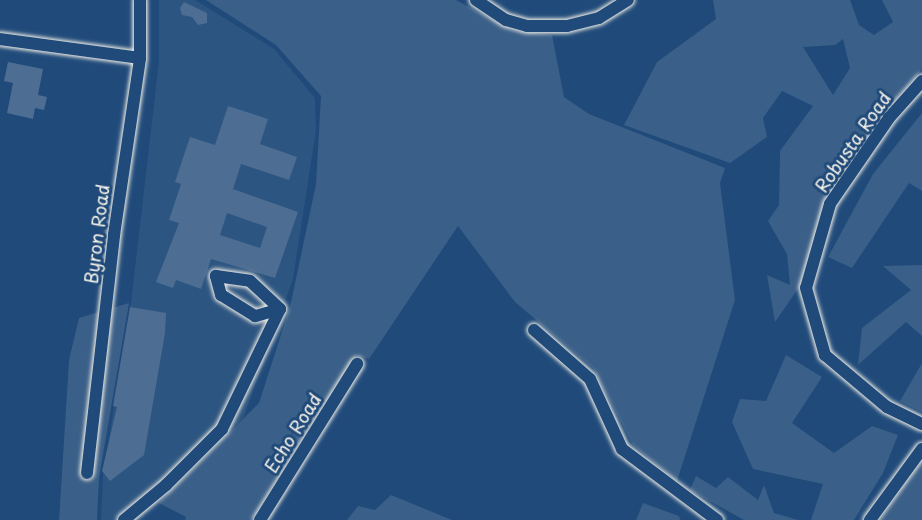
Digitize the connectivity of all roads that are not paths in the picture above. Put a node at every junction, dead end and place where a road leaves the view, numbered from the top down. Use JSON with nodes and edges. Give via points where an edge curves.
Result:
{"nodes":[{"id":1,"x":140,"y":0,"type":"edge"},
{"id":2,"x":476,"y":0,"type":"edge"},
{"id":3,"x":628,"y":0,"type":"edge"},
{"id":4,"x":0,"y":39,"type":"edge"},
{"id":5,"x":140,"y":58,"type":"junction"},
{"id":6,"x":922,"y":81,"type":"edge"},
{"id":7,"x":280,"y":309,"type":"junction"},
{"id":8,"x":534,"y":330,"type":"dead end"},
{"id":9,"x":357,"y":364,"type":"dead end"},
{"id":10,"x":922,"y":424,"type":"edge"},
{"id":11,"x":922,"y":449,"type":"edge"},
{"id":12,"x":87,"y":473,"type":"dead end"},
{"id":13,"x":124,"y":520,"type":"edge"},
{"id":14,"x":260,"y":520,"type":"edge"},
{"id":15,"x":717,"y":520,"type":"edge"},
{"id":16,"x":870,"y":520,"type":"edge"}],
"edges":[{"from":1,"to":5,"type":"street","name":"Byron Road"},
{"from":2,"to":3,"type":"street","via":[[506,20],[527,26],[567,26]]},
{"from":4,"to":5,"type":"street"},
{"from":5,"to":12,"type":"street","name":"Byron Road","via":[[114,236]]},
{"from":6,"to":10,"type":"street","name":"Robusta Road","via":[[889,118],[830,204],[806,288],[825,355],[887,407]]},
{"from":7,"to":7,"type":"street","via":[[250,281],[216,276],[221,295],[255,316]]},
{"from":7,"to":13,"type":"street","via":[[222,429]]},
{"from":8,"to":15,"type":"street","via":[[590,379],[622,449]]},
{"from":9,"to":14,"type":"street","name":"Echo Road"},
{"from":11,"to":16,"type":"street"}]}
